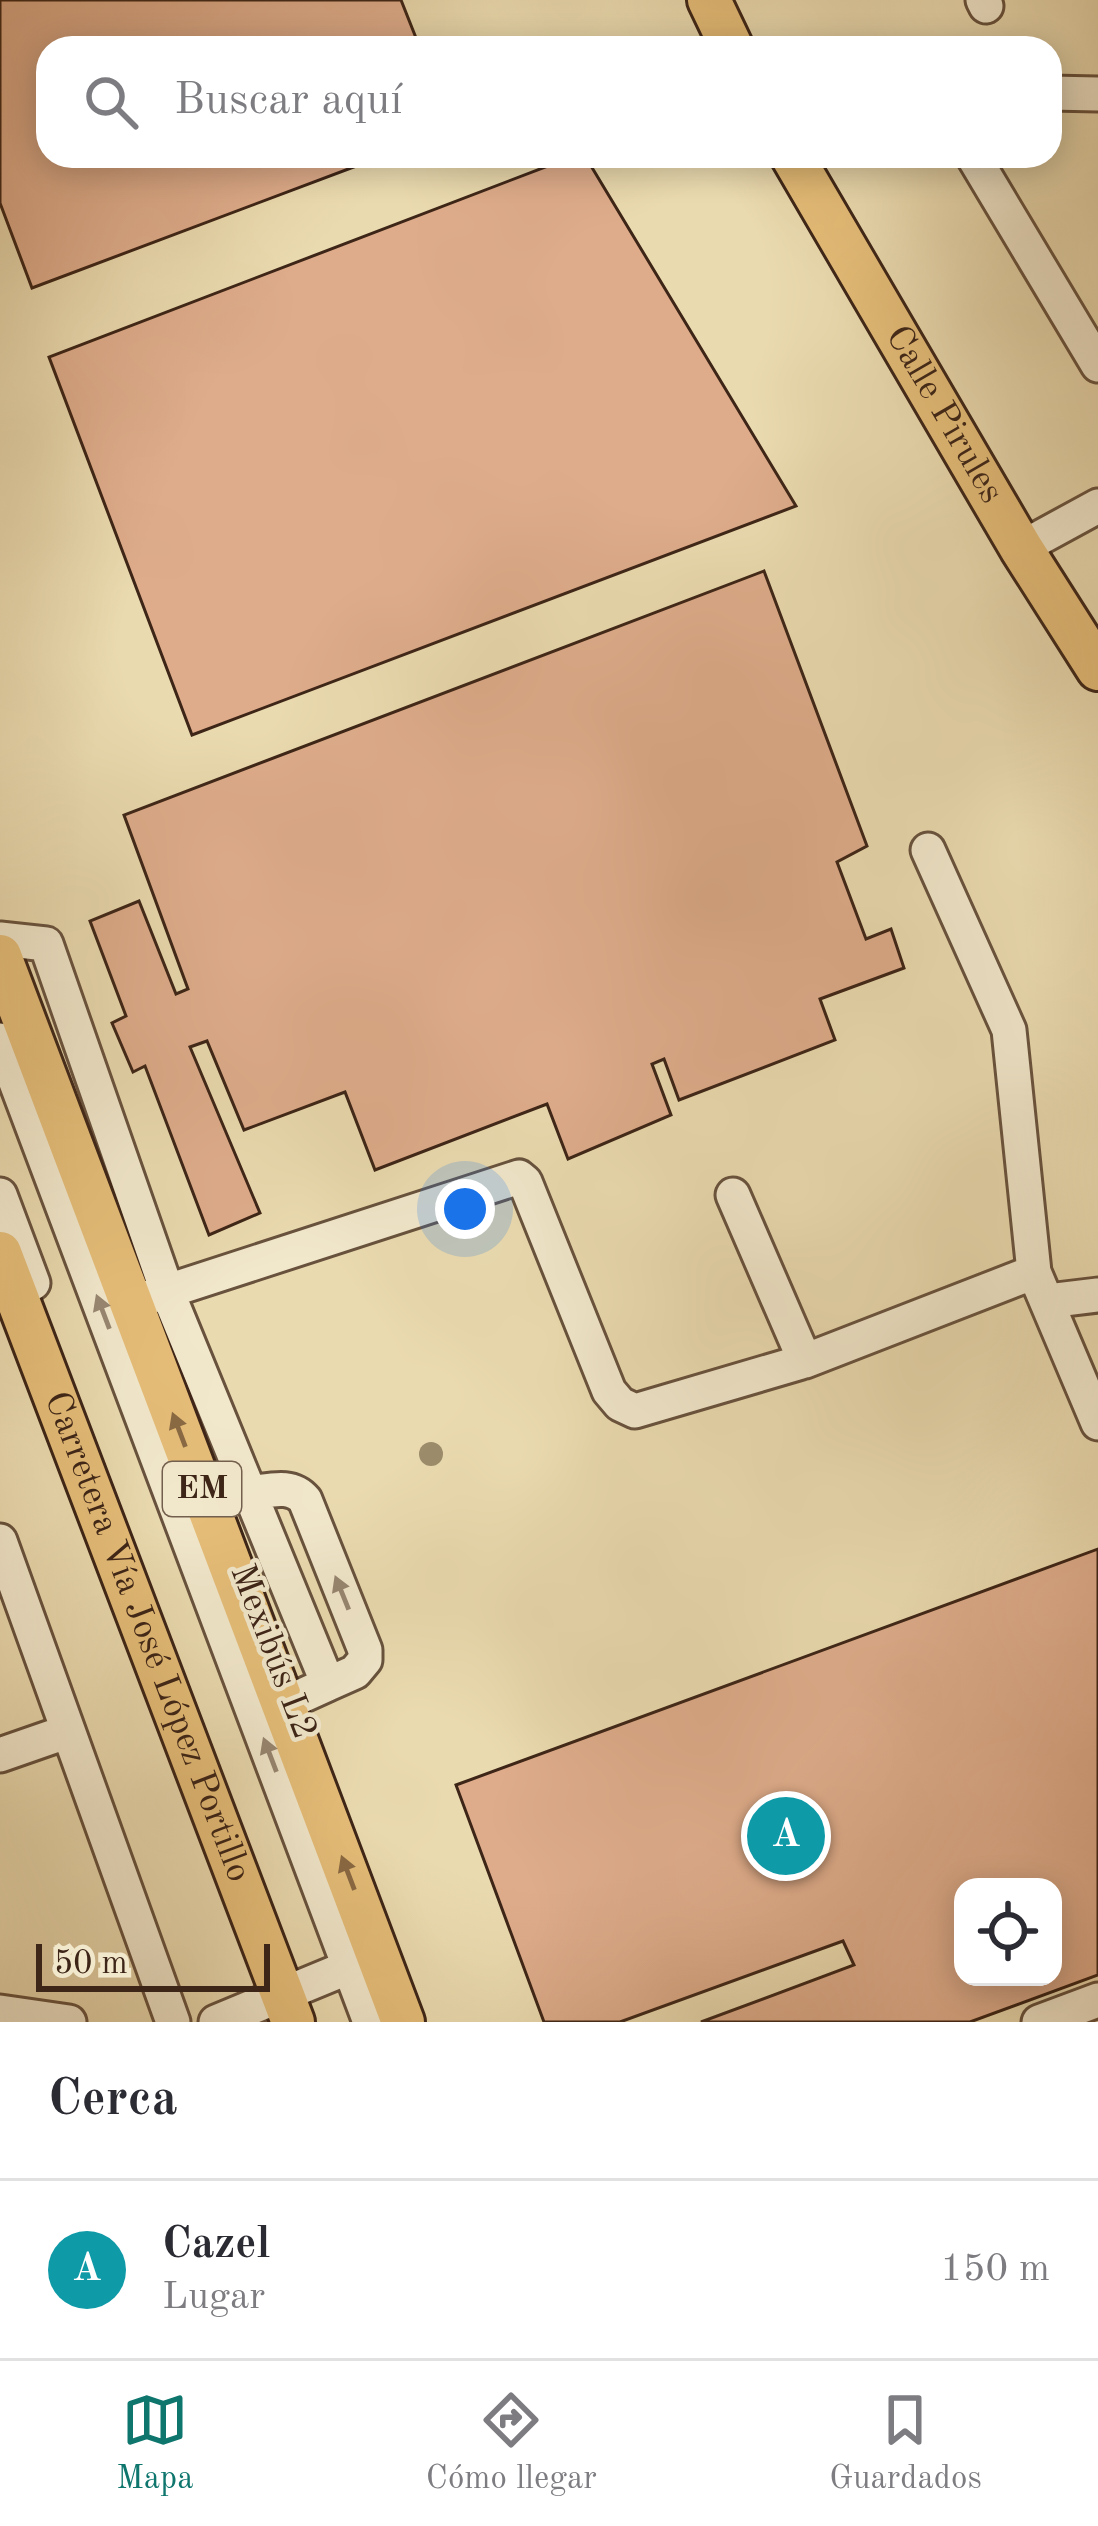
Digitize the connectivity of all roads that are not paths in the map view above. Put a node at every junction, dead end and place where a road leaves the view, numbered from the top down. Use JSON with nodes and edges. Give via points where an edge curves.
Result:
{"nodes":[{"id":1,"x":709,"y":0,"type":"edge"},
{"id":2,"x":726,"y":36,"type":"edge"},
{"id":3,"x":1062,"y":93,"type":"edge"},
{"id":4,"x":1098,"y":94,"type":"edge"},
{"id":5,"x":799,"y":168,"type":"edge"},
{"id":6,"x":980,"y":168,"type":"edge"},
{"id":7,"x":1098,"y":365,"type":"edge"},
{"id":8,"x":1098,"y":506,"type":"edge"},
{"id":9,"x":1021,"y":548,"type":"junction"},
{"id":10,"x":1098,"y":669,"type":"edge"},
{"id":11,"x":928,"y":850,"type":"dead end"},
{"id":12,"x":0,"y":939,"type":"edge"},
{"id":13,"x":0,"y":956,"type":"edge"},
{"id":14,"x":0,"y":1040,"type":"edge"},
{"id":15,"x":0,"y":1195,"type":"edge"},
{"id":16,"x":733,"y":1195,"type":"dead end"},
{"id":17,"x":0,"y":1253,"type":"edge"},
{"id":18,"x":1041,"y":1287,"type":"junction"},
{"id":19,"x":1098,"y":1295,"type":"edge"},
{"id":20,"x":149,"y":1297,"type":"junction"},
{"id":21,"x":805,"y":1361,"type":"junction"},
{"id":22,"x":1098,"y":1423,"type":"edge"},
{"id":23,"x":249,"y":1493,"type":"junction"},
{"id":24,"x":0,"y":1541,"type":"edge"},
{"id":25,"x":328,"y":1684,"type":"junction"},
{"id":26,"x":284,"y":1704,"type":"junction"},
{"id":27,"x":66,"y":1732,"type":"junction"},
{"id":28,"x":2,"y":1748,"type":"edge"},
{"id":29,"x":364,"y":1961,"type":"junction"},
{"id":30,"x":1098,"y":2000,"type":"edge"},
{"id":31,"x":296,"y":2006,"type":"edge"},
{"id":32,"x":0,"y":2012,"type":"edge"},
{"id":33,"x":69,"y":2022,"type":"edge"},
{"id":34,"x":173,"y":2022,"type":"edge"},
{"id":35,"x":216,"y":2022,"type":"edge"},
{"id":36,"x":370,"y":2022,"type":"edge"},
{"id":37,"x":404,"y":2022,"type":"edge"},
{"id":38,"x":1039,"y":2022,"type":"edge"}],
"edges":[{"from":1,"to":2,"type":"main road"},
{"from":3,"to":4,"type":"street"},
{"from":5,"to":9,"type":"main road","name":"Calle Pirules"},
{"from":6,"to":7,"type":"street"},
{"from":8,"to":9,"type":"street"},
{"from":9,"to":10,"type":"main road","name":"Calle Pirules"},
{"from":11,"to":18,"type":"street","via":[[1009,1030]]},
{"from":12,"to":20,"type":"street","via":[[46,944]]},
{"from":13,"to":20,"type":"main road","number":"EM"},
{"from":29,"to":14,"type":"street","name":"Mexibús L2","one_way":true},
{"from":15,"to":31,"type":"street"},
{"from":16,"to":21,"type":"street"},
{"from":17,"to":31,"type":"main road","name":"Carretera Vía José López Portillo"},
{"from":18,"to":19,"type":"street"},
{"from":18,"to":21,"type":"street"},
{"from":18,"to":22,"type":"street"},
{"from":20,"to":21,"type":"street","via":[[519,1177],[620,1404],[635,1411]]},
{"from":20,"to":23,"type":"street"},
{"from":26,"to":20,"type":"main road","number":"EM","one_way":true},
{"from":23,"to":25,"type":"street"},
{"from":25,"to":23,"type":"street","one_way":true,"via":[[355,1672],[365,1650],[305,1500],[288,1489]]},
{"from":24,"to":27,"type":"street"},
{"from":25,"to":26,"type":"street"},
{"from":29,"to":26,"type":"main road","number":"EM","one_way":true},
{"from":27,"to":28,"type":"street"},
{"from":27,"to":34,"type":"street"},
{"from":29,"to":31,"type":"street"},
{"from":29,"to":36,"type":"street","name":"Mexibús L2"},
{"from":29,"to":37,"type":"main road","number":"EM"},
{"from":30,"to":38,"type":"street"},
{"from":31,"to":35,"type":"street"},
{"from":32,"to":33,"type":"street"}]}
